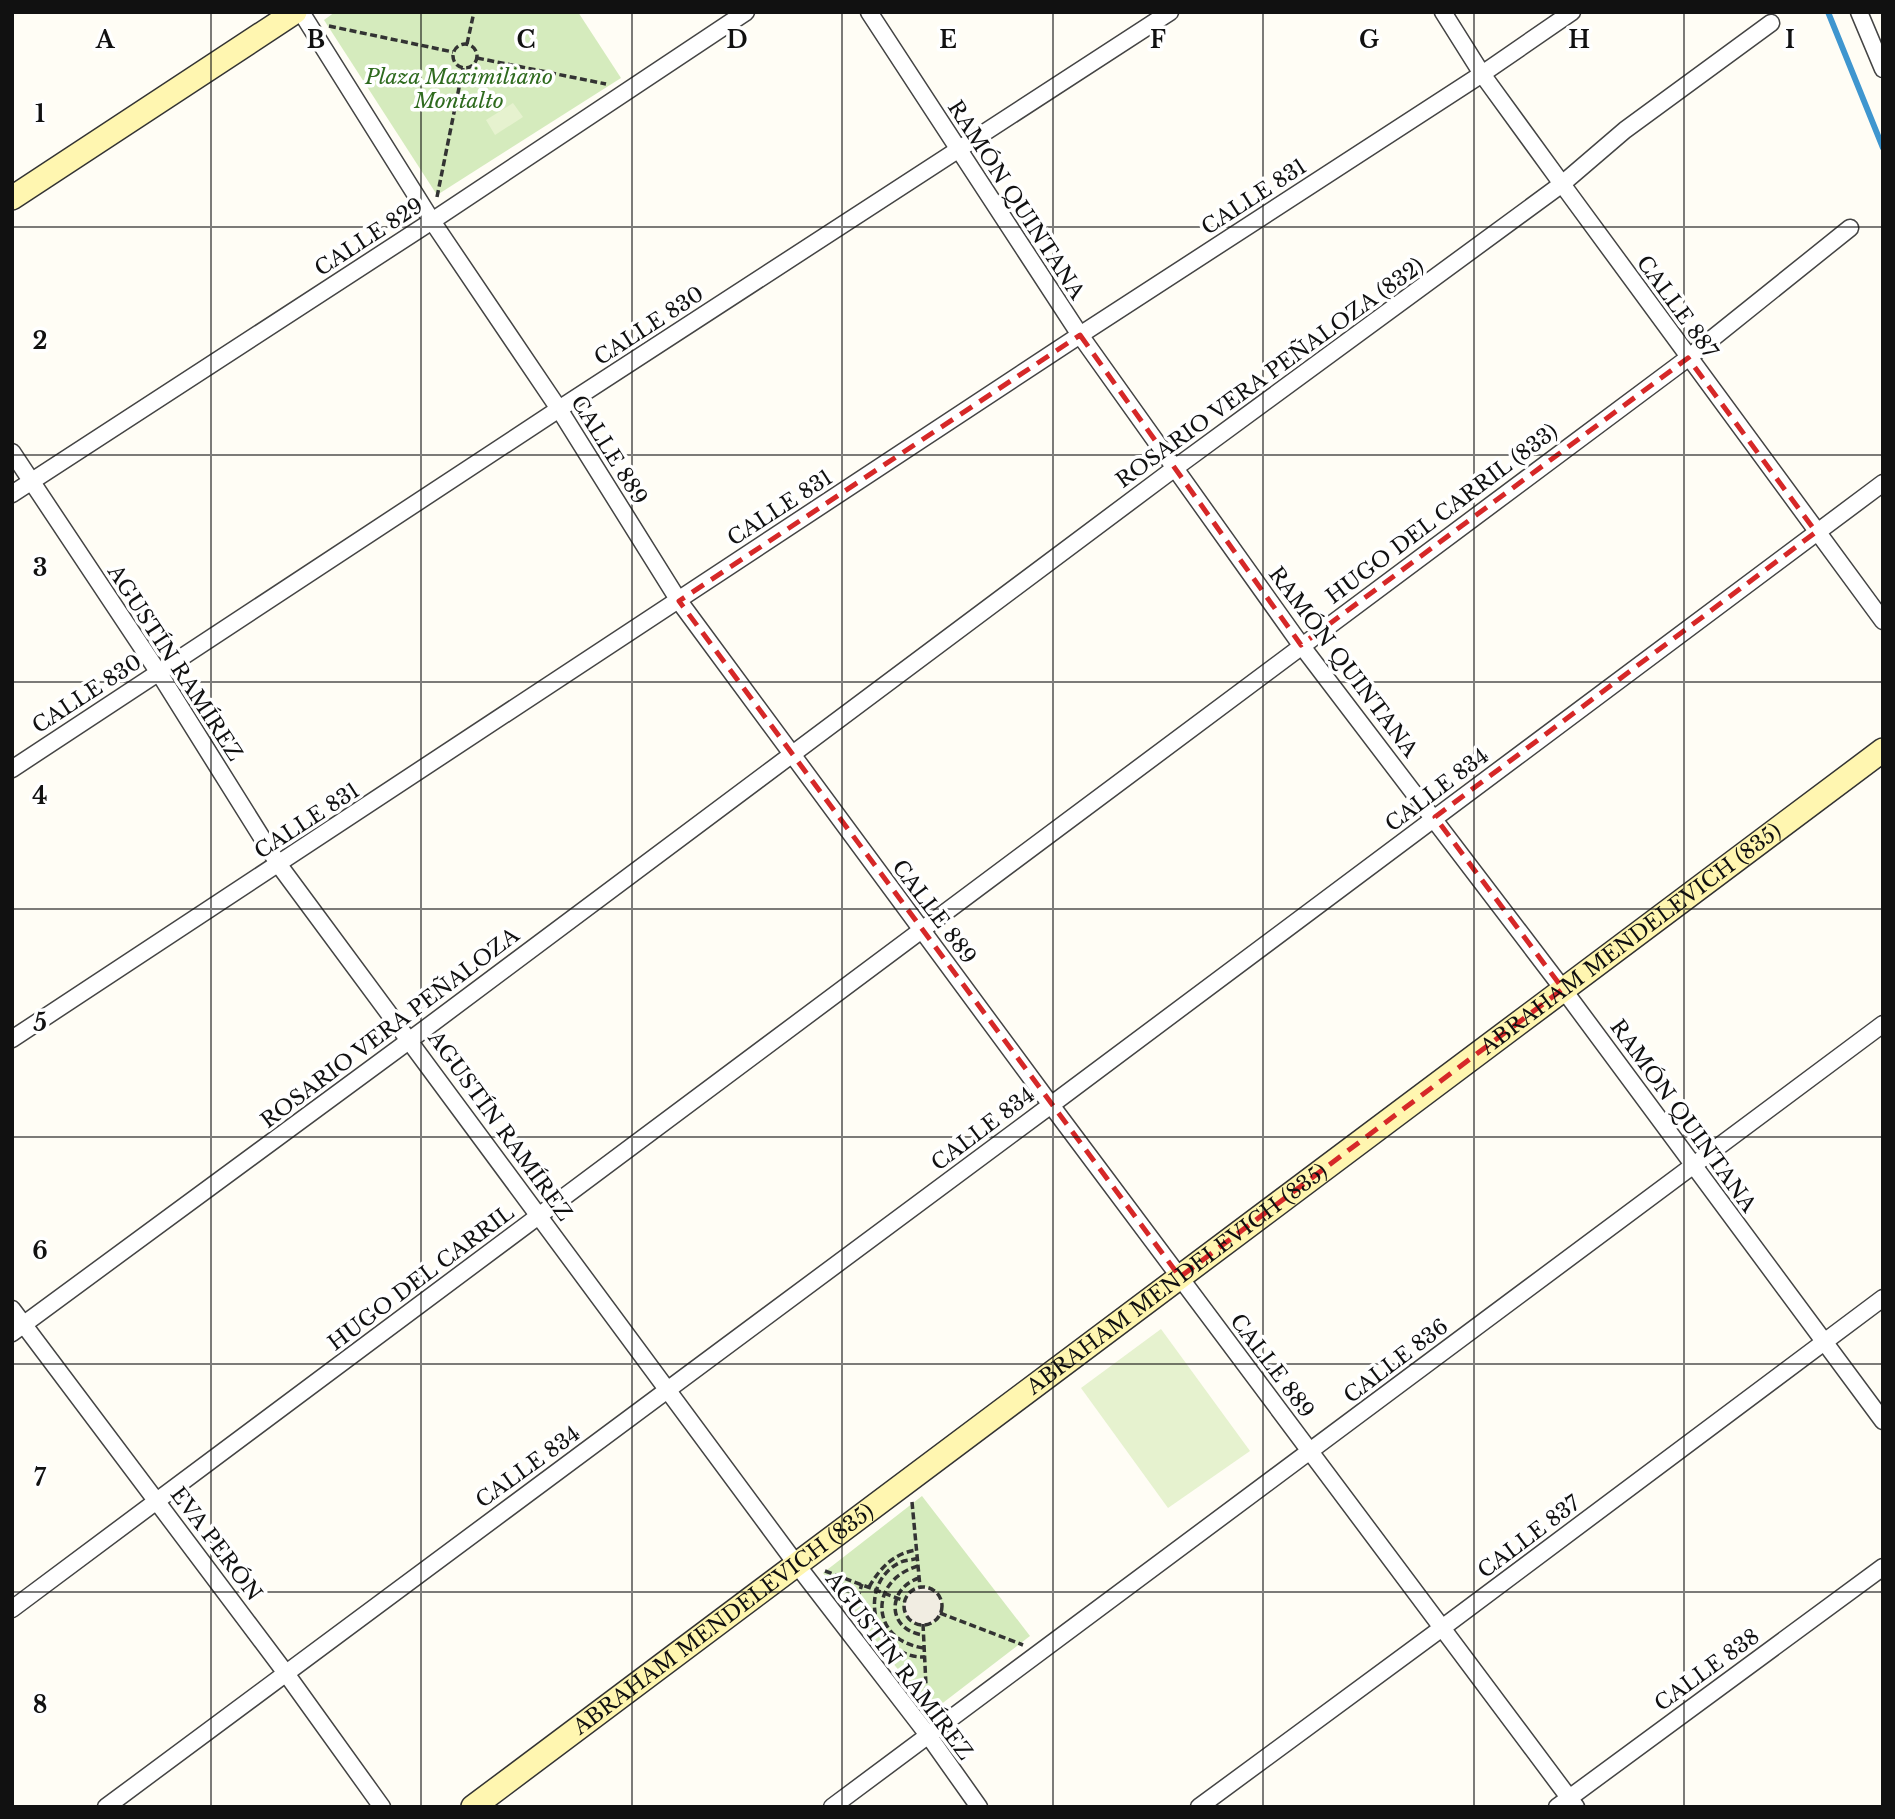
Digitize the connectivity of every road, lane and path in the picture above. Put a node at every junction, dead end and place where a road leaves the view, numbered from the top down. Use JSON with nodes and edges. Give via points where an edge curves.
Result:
{"nodes":[{"id":1,"x":474,"y":12,"type":"edge"},
{"id":2,"x":746,"y":12,"type":"edge"},
{"id":3,"x":869,"y":12,"type":"edge"},
{"id":4,"x":1170,"y":12,"type":"edge"},
{"id":5,"x":1443,"y":12,"type":"edge"},
{"id":6,"x":1572,"y":12,"type":"edge"},
{"id":7,"x":1859,"y":12,"type":"edge"},
{"id":8,"x":301,"y":15,"type":"edge"},
{"id":9,"x":1771,"y":23,"type":"dead end"},
{"id":10,"x":467,"y":44,"type":"junction"},
{"id":11,"x":453,"y":52,"type":"junction"},
{"id":12,"x":477,"y":58,"type":"junction"},
{"id":13,"x":463,"y":68,"type":"junction"},
{"id":14,"x":1883,"y":69,"type":"edge"},
{"id":15,"x":1482,"y":74,"type":"junction"},
{"id":16,"x":630,"y":89,"type":"junction"},
{"id":17,"x":959,"y":151,"type":"junction"},
{"id":18,"x":1562,"y":184,"type":"junction"},
{"id":19,"x":12,"y":198,"type":"edge"},
{"id":20,"x":432,"y":221,"type":"junction"},
{"id":21,"x":1850,"y":228,"type":"dead end"},
{"id":22,"x":1080,"y":335,"type":"junction"},
{"id":23,"x":1688,"y":358,"type":"junction"},
{"id":24,"x":559,"y":409,"type":"junction"},
{"id":25,"x":12,"y":452,"type":"edge"},
{"id":26,"x":1175,"y":468,"type":"junction"},
{"id":27,"x":31,"y":482,"type":"junction"},
{"id":28,"x":1883,"y":482,"type":"edge"},
{"id":29,"x":12,"y":494,"type":"edge"},
{"id":30,"x":1816,"y":532,"type":"junction"},
{"id":31,"x":679,"y":601,"type":"junction"},
{"id":32,"x":1883,"y":621,"type":"edge"},
{"id":33,"x":1301,"y":645,"type":"junction"},
{"id":34,"x":159,"y":673,"type":"junction"},
{"id":35,"x":1883,"y":750,"type":"edge"},
{"id":36,"x":792,"y":754,"type":"junction"},
{"id":37,"x":12,"y":769,"type":"edge"},
{"id":38,"x":1435,"y":817,"type":"junction"},
{"id":39,"x":279,"y":865,"type":"junction"},
{"id":40,"x":922,"y":931,"type":"junction"},
{"id":41,"x":1563,"y":989,"type":"junction"},
{"id":42,"x":1883,"y":1024,"type":"edge"},
{"id":43,"x":12,"y":1039,"type":"edge"},
{"id":44,"x":410,"y":1040,"type":"junction"},
{"id":45,"x":1051,"y":1105,"type":"junction"},
{"id":46,"x":1693,"y":1165,"type":"junction"},
{"id":47,"x":540,"y":1217,"type":"junction"},
{"id":48,"x":1180,"y":1277,"type":"junction"},
{"id":49,"x":1883,"y":1298,"type":"edge"},
{"id":50,"x":12,"y":1309,"type":"edge"},
{"id":51,"x":18,"y":1329,"type":"edge"},
{"id":52,"x":1823,"y":1342,"type":"junction"},
{"id":53,"x":668,"y":1390,"type":"junction"},
{"id":54,"x":1883,"y":1420,"type":"edge"},
{"id":55,"x":1310,"y":1452,"type":"junction"},
{"id":56,"x":910,"y":1480,"type":"junction"},
{"id":57,"x":156,"y":1501,"type":"junction"},
{"id":58,"x":917,"y":1550,"type":"junction"},
{"id":59,"x":918,"y":1558,"type":"junction"},
{"id":60,"x":799,"y":1564,"type":"junction"},
{"id":61,"x":918,"y":1566,"type":"junction"},
{"id":62,"x":1883,"y":1567,"type":"edge"},
{"id":63,"x":919,"y":1578,"type":"junction"},
{"id":64,"x":862,"y":1584,"type":"junction"},
{"id":65,"x":869,"y":1587,"type":"junction"},
{"id":66,"x":920,"y":1587,"type":"junction"},
{"id":67,"x":877,"y":1590,"type":"junction"},
{"id":68,"x":885,"y":1593,"type":"junction"},
{"id":69,"x":896,"y":1598,"type":"junction"},
{"id":70,"x":905,"y":1601,"type":"junction"},
{"id":71,"x":12,"y":1609,"type":"edge"},
{"id":72,"x":940,"y":1613,"type":"junction"},
{"id":73,"x":923,"y":1624,"type":"junction"},
{"id":74,"x":1442,"y":1628,"type":"junction"},
{"id":75,"x":847,"y":1630,"type":"junction"},
{"id":76,"x":924,"y":1636,"type":"junction"},
{"id":77,"x":924,"y":1648,"type":"junction"},
{"id":78,"x":1041,"y":1652,"type":"junction"},
{"id":79,"x":925,"y":1657,"type":"junction"},
{"id":80,"x":285,"y":1672,"type":"junction"},
{"id":81,"x":928,"y":1735,"type":"junction"},
{"id":82,"x":1567,"y":1804,"type":"edge"},
{"id":83,"x":106,"y":1807,"type":"edge"},
{"id":84,"x":382,"y":1807,"type":"edge"},
{"id":85,"x":473,"y":1807,"type":"edge"},
{"id":86,"x":832,"y":1807,"type":"edge"},
{"id":87,"x":979,"y":1807,"type":"edge"},
{"id":88,"x":1199,"y":1807,"type":"edge"}],
"edges":[{"from":1,"to":10,"type":"path"},
{"from":2,"to":16,"type":"street","name":"CALLE 829"},
{"from":3,"to":17,"type":"street","name":"RAMÓN QUINTANA"},
{"from":4,"to":17,"type":"street","name":"CALLE 830"},
{"from":5,"to":15,"type":"street","name":"CALLE 887"},
{"from":6,"to":15,"type":"street","name":"CALLE 831"},
{"from":7,"to":14,"type":"street"},
{"from":8,"to":11,"type":"path"},
{"from":8,"to":19,"type":"street"},
{"from":8,"to":20,"type":"street","name":"CALLE 889"},
{"from":9,"to":18,"type":"street","name":"ROSARIO VERA PEÑALOZA (832)","via":[[1625,130]]},
{"from":10,"to":11,"type":"path"},
{"from":10,"to":12,"type":"path","via":[[475,48]]},
{"from":11,"to":13,"type":"path","via":[[454,62]]},
{"from":12,"to":13,"type":"path","via":[[472,66]]},
{"from":12,"to":16,"type":"path"},
{"from":13,"to":20,"type":"path"},
{"from":15,"to":18,"type":"street","name":"CALLE 887"},
{"from":15,"to":22,"type":"street","name":"CALLE 831"},
{"from":16,"to":20,"type":"street","name":"CALLE 829"},
{"from":17,"to":22,"type":"street","name":"RAMÓN QUINTANA"},
{"from":17,"to":24,"type":"street","name":"CALLE 830"},
{"from":18,"to":23,"type":"street","name":"CALLE 887"},
{"from":18,"to":26,"type":"street","name":"ROSARIO VERA PEÑALOZA (832)"},
{"from":20,"to":24,"type":"street","name":"CALLE 889"},
{"from":20,"to":27,"type":"street","name":"CALLE 829"},
{"from":21,"to":23,"type":"street","name":"HUGO DEL CARRIL (833)"},
{"from":22,"to":26,"type":"street","name":"RAMÓN QUINTANA"},
{"from":22,"to":31,"type":"street","name":"CALLE 831"},
{"from":23,"to":30,"type":"street","name":"CALLE 887"},
{"from":23,"to":33,"type":"street","name":"HUGO DEL CARRIL (833)"},
{"from":24,"to":31,"type":"street","name":"CALLE 889"},
{"from":24,"to":34,"type":"street","name":"CALLE 830"},
{"from":25,"to":27,"type":"street","name":"AGUSTÍN RAMÍREZ"},
{"from":26,"to":33,"type":"street","name":"RAMÓN QUINTANA"},
{"from":26,"to":36,"type":"street","name":"ROSARIO VERA PEÑALOZA (832)"},
{"from":27,"to":29,"type":"street","name":"CALLE 829"},
{"from":27,"to":34,"type":"street","name":"AGUSTÍN RAMÍREZ"},
{"from":28,"to":30,"type":"street","name":"CALLE 834"},
{"from":30,"to":32,"type":"street","name":"CALLE 887"},
{"from":30,"to":38,"type":"street","name":"CALLE 834"},
{"from":31,"to":36,"type":"street","name":"CALLE 889"},
{"from":31,"to":39,"type":"street","name":"CALLE 831"},
{"from":33,"to":38,"type":"street","name":"RAMÓN QUINTANA"},
{"from":33,"to":40,"type":"street","name":"HUGO DEL CARRIL (833)"},
{"from":34,"to":37,"type":"street","name":"CALLE 830"},
{"from":34,"to":39,"type":"street","name":"AGUSTÍN RAMÍREZ"},
{"from":35,"to":41,"type":"street","name":"ABRAHAM MENDELEVICH (835)"},
{"from":36,"to":40,"type":"street","name":"CALLE 889"},
{"from":36,"to":44,"type":"street","name":"ROSARIO VERA PEÑALOZA"},
{"from":38,"to":41,"type":"street","name":"RAMÓN QUINTANA"},
{"from":38,"to":45,"type":"street","name":"CALLE 834"},
{"from":39,"to":43,"type":"street","name":"CALLE 831"},
{"from":39,"to":44,"type":"street","name":"AGUSTÍN RAMÍREZ"},
{"from":40,"to":45,"type":"street","name":"CALLE 889"},
{"from":40,"to":47,"type":"street","name":"HUGO DEL CARRIL"},
{"from":41,"to":46,"type":"street","name":"RAMÓN QUINTANA"},
{"from":41,"to":48,"type":"street","name":"ABRAHAM MENDELEVICH (835)"},
{"from":42,"to":46,"type":"street","name":"CALLE 836"},
{"from":44,"to":47,"type":"street","name":"AGUSTÍN RAMÍREZ"},
{"from":44,"to":51,"type":"street","name":"ROSARIO VERA PEÑALOZA"},
{"from":45,"to":48,"type":"street","name":"CALLE 889"},
{"from":45,"to":53,"type":"street","name":"CALLE 834"},
{"from":46,"to":52,"type":"street","name":"RAMÓN QUINTANA"},
{"from":46,"to":55,"type":"street","name":"CALLE 836"},
{"from":47,"to":53,"type":"street","name":"AGUSTÍN RAMÍREZ"},
{"from":47,"to":57,"type":"street","name":"HUGO DEL CARRIL"},
{"from":48,"to":55,"type":"street","name":"CALLE 889"},
{"from":48,"to":56,"type":"street","name":"ABRAHAM MENDELEVICH (835)"},
{"from":49,"to":52,"type":"street","name":"CALLE 837"},
{"from":50,"to":51,"type":"street","name":"EVA PERÓN"},
{"from":51,"to":57,"type":"street","name":"EVA PERÓN"},
{"from":52,"to":54,"type":"street","name":"RAMÓN QUINTANA"},
{"from":52,"to":74,"type":"street","name":"CALLE 837"},
{"from":53,"to":60,"type":"street","name":"AGUSTÍN RAMÍREZ"},
{"from":53,"to":80,"type":"street","name":"CALLE 834"},
{"from":55,"to":74,"type":"street","name":"CALLE 889"},
{"from":55,"to":78,"type":"street","name":"CALLE 836"},
{"from":56,"to":58,"type":"path"},
{"from":56,"to":60,"type":"street","name":"ABRAHAM MENDELEVICH (835)"},
{"from":57,"to":71,"type":"street","name":"HUGO DEL CARRIL"},
{"from":57,"to":80,"type":"street","name":"EVA PERÓN"},
{"from":58,"to":59,"type":"path"},
{"from":58,"to":65,"type":"path","via":[[893,1558]]},
{"from":59,"to":61,"type":"path"},
{"from":59,"to":67,"type":"path","via":[[901,1562],[888,1572]]},
{"from":60,"to":64,"type":"path"},
{"from":60,"to":75,"type":"street","name":"AGUSTÍN RAMÍREZ"},
{"from":60,"to":85,"type":"street","name":"ABRAHAM MENDELEVICH (835)"},
{"from":61,"to":63,"type":"path"},
{"from":61,"to":68,"type":"path","via":[[893,1578]]},
{"from":62,"to":82,"type":"street","name":"CALLE 838"},
{"from":63,"to":66,"type":"path"},
{"from":63,"to":69,"type":"path","via":[[909,1581]]},
{"from":64,"to":65,"type":"path"},
{"from":64,"to":75,"type":"path"},
{"from":65,"to":67,"type":"path"},
{"from":66,"to":70,"type":"path"},
{"from":66,"to":72,"type":"path","via":[[939,1596]]},
{"from":67,"to":68,"type":"path"},
{"from":67,"to":79,"type":"path","via":[[874,1617],[880,1632],[904,1653]]},
{"from":68,"to":69,"type":"path"},
{"from":68,"to":77,"type":"path","via":[[883,1618],[889,1630],[899,1640]]},
{"from":69,"to":70,"type":"path"},
{"from":69,"to":76,"type":"path","via":[[899,1622]]},
{"from":70,"to":73,"type":"path","via":[[909,1619]]},
{"from":72,"to":73,"type":"path"},
{"from":72,"to":78,"type":"path"},
{"from":73,"to":76,"type":"path"},
{"from":74,"to":82,"type":"street","name":"CALLE 889"},
{"from":74,"to":88,"type":"street","name":"CALLE 837"},
{"from":75,"to":81,"type":"street","name":"AGUSTÍN RAMÍREZ"},
{"from":76,"to":77,"type":"path"},
{"from":77,"to":79,"type":"path"},
{"from":78,"to":81,"type":"street","name":"CALLE 836"},
{"from":79,"to":81,"type":"path"},
{"from":80,"to":83,"type":"street","name":"CALLE 834"},
{"from":80,"to":84,"type":"street","name":"EVA PERÓN"},
{"from":81,"to":86,"type":"street","name":"CALLE 836"},
{"from":81,"to":87,"type":"street","name":"AGUSTÍN RAMÍREZ"}]}
